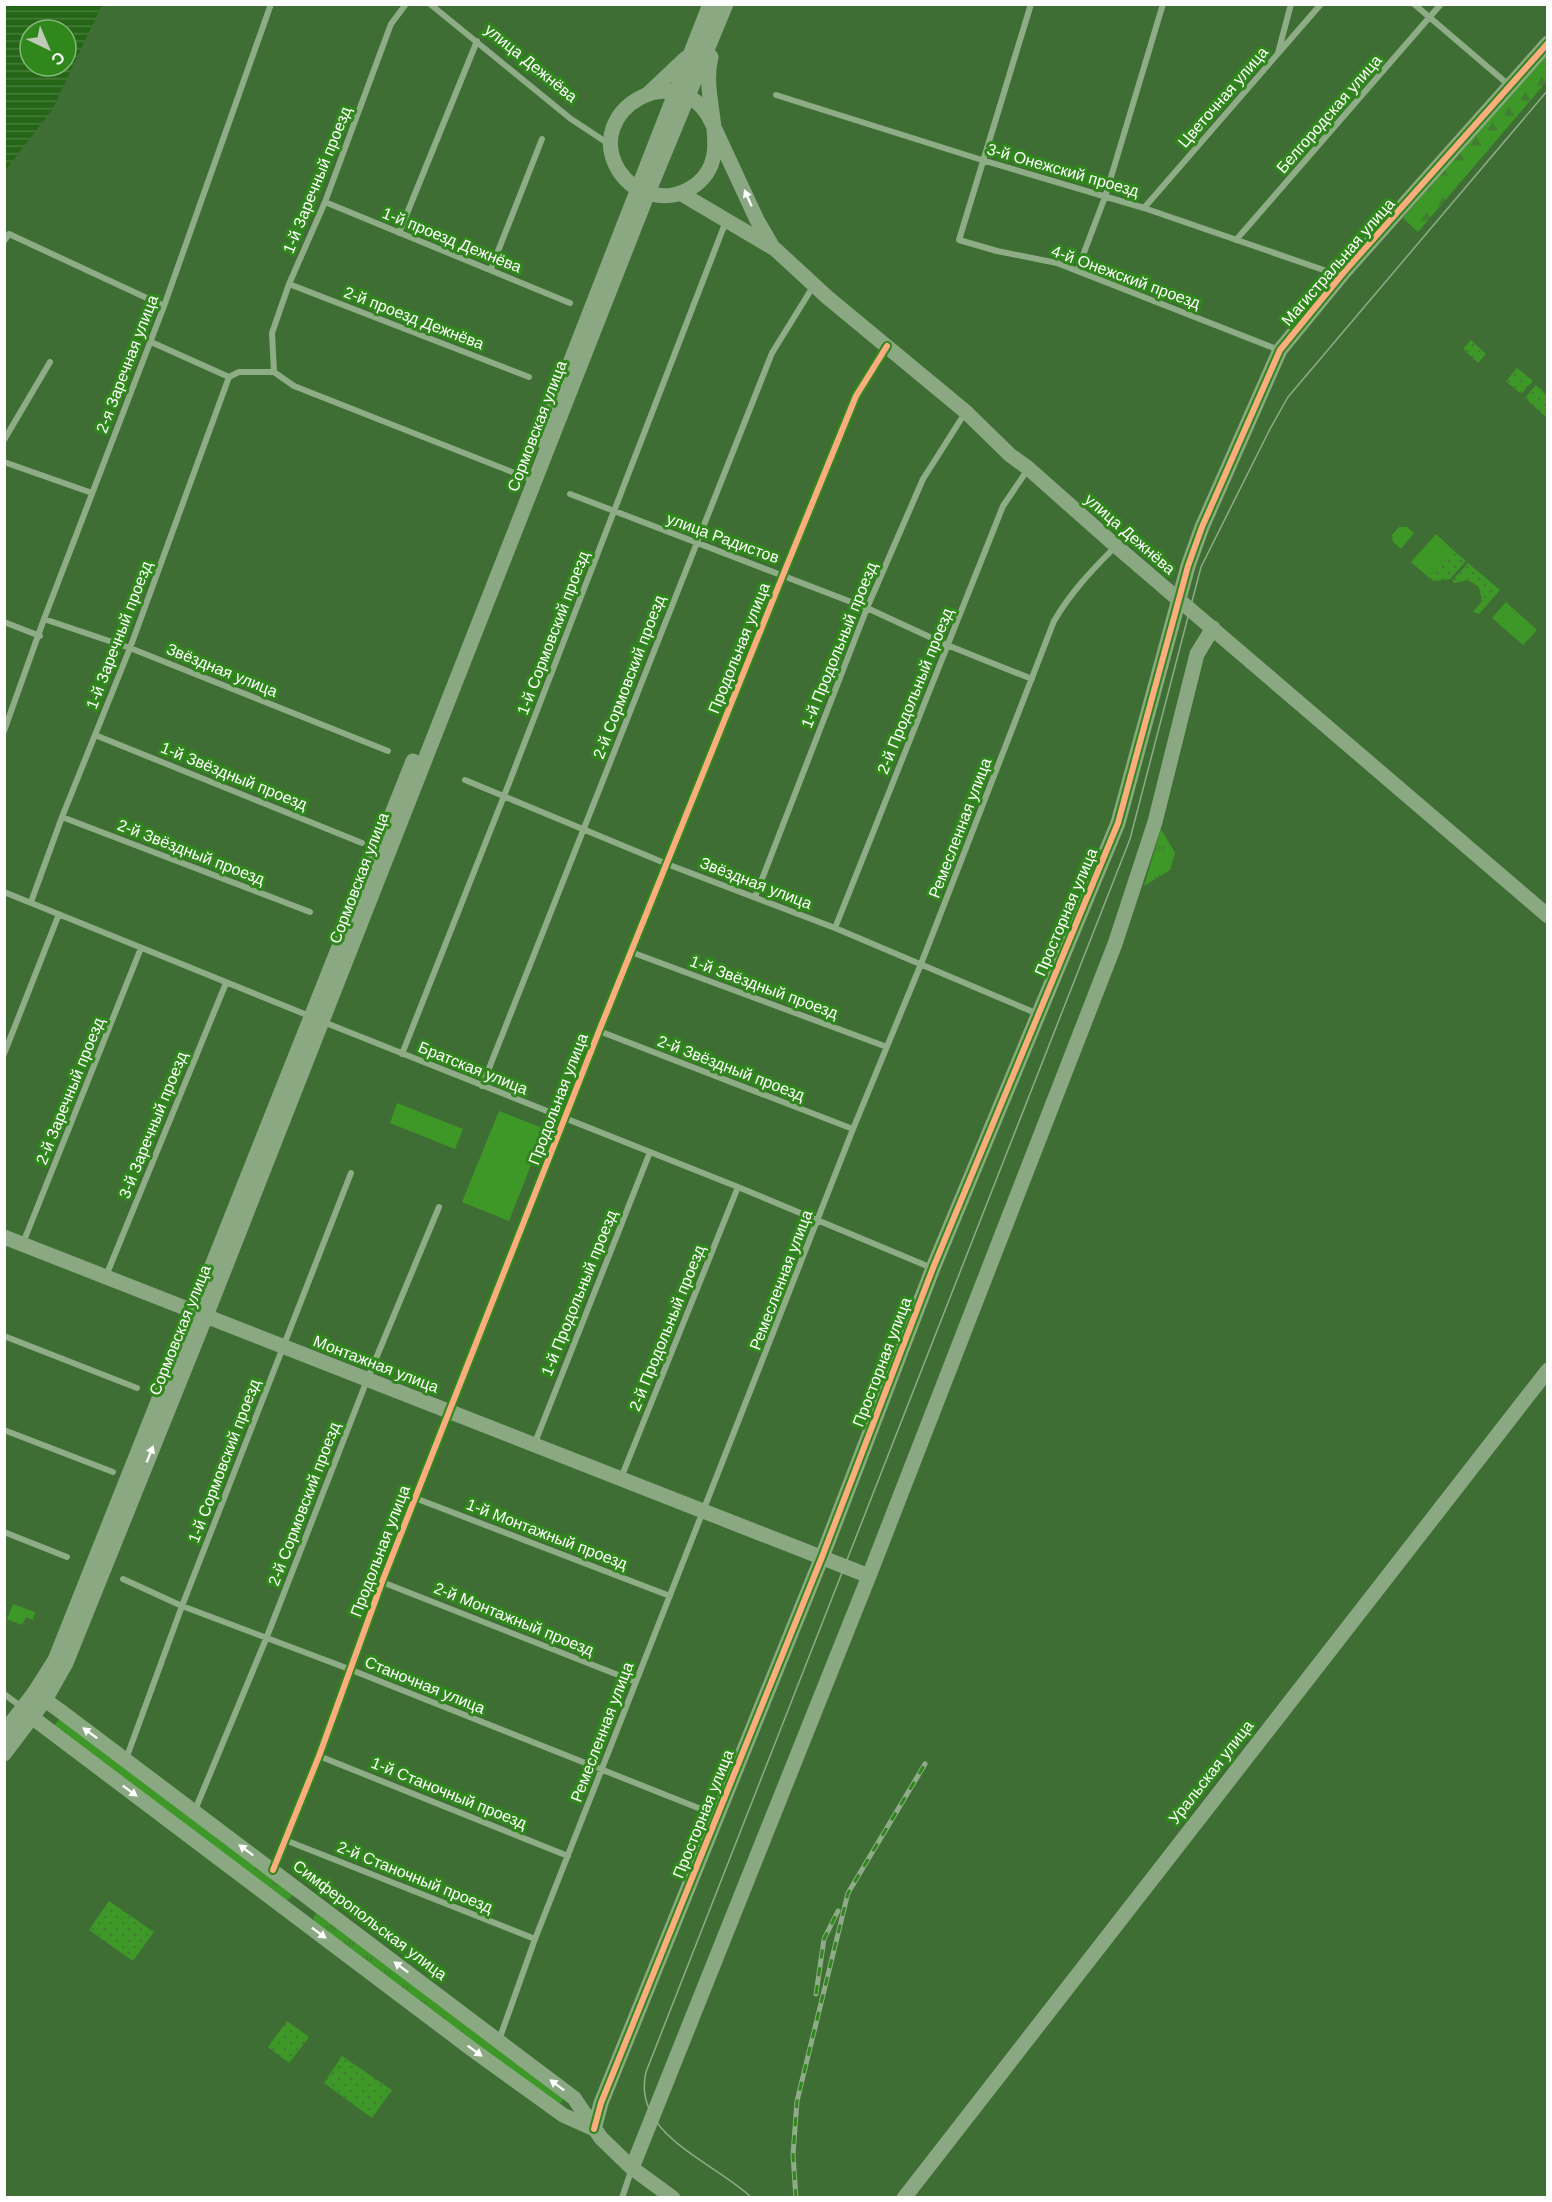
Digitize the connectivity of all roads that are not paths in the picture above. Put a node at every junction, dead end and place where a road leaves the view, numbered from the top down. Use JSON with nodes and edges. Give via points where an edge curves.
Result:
{"nodes":[{"id":1,"x":271,"y":4,"type":"edge"},
{"id":2,"x":406,"y":4,"type":"edge"},
{"id":3,"x":430,"y":4,"type":"edge"},
{"id":4,"x":1031,"y":4,"type":"edge"},
{"id":5,"x":1163,"y":4,"type":"edge"},
{"id":6,"x":1291,"y":4,"type":"edge"},
{"id":7,"x":1321,"y":4,"type":"edge"},
{"id":8,"x":1414,"y":4,"type":"edge"},
{"id":9,"x":1441,"y":4,"type":"edge"},
{"id":10,"x":720,"y":7,"type":"edge"},
{"id":11,"x":1429,"y":19,"type":"junction"},
{"id":12,"x":477,"y":41,"type":"junction"},
{"id":13,"x":1548,"y":43,"type":"edge"},
{"id":14,"x":692,"y":51,"type":"junction"},
{"id":15,"x":1277,"y":56,"type":"junction"},
{"id":16,"x":1511,"y":86,"type":"junction"},
{"id":17,"x":649,"y":93,"type":"junction"},
{"id":18,"x":681,"y":94,"type":"junction"},
{"id":19,"x":776,"y":95,"type":"dead end"},
{"id":20,"x":712,"y":123,"type":"junction"},
{"id":21,"x":542,"y":139,"type":"dead end"},
{"id":22,"x":612,"y":146,"type":"junction"},
{"id":23,"x":982,"y":160,"type":"junction"},
{"id":24,"x":643,"y":191,"type":"junction"},
{"id":25,"x":680,"y":193,"type":"junction"},
{"id":26,"x":1105,"y":197,"type":"junction"},
{"id":27,"x":325,"y":202,"type":"junction"},
{"id":28,"x":1144,"y":208,"type":"junction"},
{"id":29,"x":727,"y":221,"type":"junction"},
{"id":30,"x":399,"y":233,"type":"junction"},
{"id":31,"x":1236,"y":240,"type":"junction"},
{"id":32,"x":4,"y":241,"type":"edge"},
{"id":33,"x":775,"y":249,"type":"junction"},
{"id":34,"x":491,"y":269,"type":"junction"},
{"id":35,"x":1077,"y":271,"type":"junction"},
{"id":36,"x":1341,"y":276,"type":"junction"},
{"id":37,"x":289,"y":284,"type":"junction"},
{"id":38,"x":814,"y":284,"type":"junction"},
{"id":39,"x":570,"y":303,"type":"dead end"},
{"id":40,"x":164,"y":306,"type":"junction"},
{"id":41,"x":151,"y":342,"type":"junction"},
{"id":42,"x":887,"y":346,"type":"junction"},
{"id":43,"x":1280,"y":350,"type":"junction"},
{"id":44,"x":50,"y":362,"type":"dead end"},
{"id":45,"x":274,"y":372,"type":"junction"},
{"id":46,"x":230,"y":377,"type":"junction"},
{"id":47,"x":529,"y":377,"type":"dead end"},
{"id":48,"x":966,"y":412,"type":"junction"},
{"id":49,"x":4,"y":440,"type":"edge"},
{"id":50,"x":4,"y":462,"type":"edge"},
{"id":51,"x":1028,"y":468,"type":"junction"},
{"id":52,"x":530,"y":479,"type":"junction"},
{"id":53,"x":92,"y":494,"type":"junction"},
{"id":54,"x":570,"y":494,"type":"dead end"},
{"id":55,"x":615,"y":512,"type":"junction"},
{"id":56,"x":696,"y":542,"type":"junction"},
{"id":57,"x":1116,"y":546,"type":"junction"},
{"id":58,"x":783,"y":575,"type":"junction"},
{"id":59,"x":1179,"y":600,"type":"junction"},
{"id":60,"x":867,"y":608,"type":"junction"},
{"id":61,"x":44,"y":619,"type":"junction"},
{"id":62,"x":4,"y":622,"type":"edge"},
{"id":63,"x":1213,"y":628,"type":"junction"},
{"id":64,"x":39,"y":636,"type":"junction"},
{"id":65,"x":947,"y":645,"type":"junction"},
{"id":66,"x":130,"y":648,"type":"junction"},
{"id":67,"x":1032,"y":679,"type":"junction"},
{"id":68,"x":4,"y":731,"type":"edge"},
{"id":69,"x":95,"y":735,"type":"junction"},
{"id":70,"x":388,"y":751,"type":"dead end"},
{"id":71,"x":465,"y":780,"type":"dead end"},
{"id":72,"x":504,"y":796,"type":"junction"},
{"id":73,"x":62,"y":817,"type":"junction"},
{"id":74,"x":584,"y":831,"type":"junction"},
{"id":75,"x":362,"y":843,"type":"dead end"},
{"id":76,"x":667,"y":864,"type":"junction"},
{"id":77,"x":4,"y":892,"type":"edge"},
{"id":78,"x":755,"y":897,"type":"junction"},
{"id":79,"x":31,"y":902,"type":"junction"},
{"id":80,"x":310,"y":912,"type":"dead end"},
{"id":81,"x":59,"y":914,"type":"junction"},
{"id":82,"x":1548,"y":916,"type":"edge"},
{"id":83,"x":836,"y":928,"type":"junction"},
{"id":84,"x":141,"y":948,"type":"junction"},
{"id":85,"x":631,"y":952,"type":"junction"},
{"id":86,"x":921,"y":964,"type":"junction"},
{"id":87,"x":226,"y":983,"type":"junction"},
{"id":88,"x":1038,"y":1014,"type":"junction"},
{"id":89,"x":317,"y":1019,"type":"junction"},
{"id":90,"x":599,"y":1031,"type":"junction"},
{"id":91,"x":887,"y":1047,"type":"junction"},
{"id":92,"x":4,"y":1054,"type":"edge"},
{"id":93,"x":402,"y":1054,"type":"junction"},
{"id":94,"x":482,"y":1086,"type":"junction"},
{"id":95,"x":565,"y":1119,"type":"junction"},
{"id":96,"x":853,"y":1129,"type":"junction"},
{"id":97,"x":650,"y":1152,"type":"junction"},
{"id":98,"x":351,"y":1173,"type":"dead end"},
{"id":99,"x":738,"y":1187,"type":"junction"},
{"id":100,"x":439,"y":1207,"type":"dead end"},
{"id":101,"x":818,"y":1221,"type":"junction"},
{"id":102,"x":4,"y":1237,"type":"edge"},
{"id":103,"x":23,"y":1244,"type":"junction"},
{"id":104,"x":933,"y":1268,"type":"junction"},
{"id":105,"x":106,"y":1277,"type":"junction"},
{"id":106,"x":200,"y":1314,"type":"junction"},
{"id":107,"x":4,"y":1336,"type":"edge"},
{"id":108,"x":283,"y":1346,"type":"junction"},
{"id":109,"x":1548,"y":1370,"type":"edge"},
{"id":110,"x":1548,"y":1374,"type":"edge"},
{"id":111,"x":367,"y":1380,"type":"junction"},
{"id":112,"x":136,"y":1388,"type":"dead end"},
{"id":113,"x":449,"y":1411,"type":"junction"},
{"id":114,"x":4,"y":1430,"type":"edge"},
{"id":115,"x":534,"y":1445,"type":"junction"},
{"id":116,"x":113,"y":1472,"type":"dead end"},
{"id":117,"x":621,"y":1478,"type":"junction"},
{"id":118,"x":415,"y":1498,"type":"junction"},
{"id":119,"x":704,"y":1511,"type":"junction"},
{"id":120,"x":4,"y":1532,"type":"edge"},
{"id":121,"x":1408,"y":1551,"type":"junction"},
{"id":122,"x":67,"y":1557,"type":"dead end"},
{"id":123,"x":822,"y":1557,"type":"junction"},
{"id":124,"x":869,"y":1576,"type":"junction"},
{"id":125,"x":123,"y":1579,"type":"dead end"},
{"id":126,"x":382,"y":1582,"type":"junction"},
{"id":127,"x":670,"y":1596,"type":"junction"},
{"id":128,"x":182,"y":1606,"type":"junction"},
{"id":129,"x":266,"y":1638,"type":"junction"},
{"id":130,"x":349,"y":1669,"type":"junction"},
{"id":131,"x":636,"y":1682,"type":"junction"},
{"id":132,"x":4,"y":1694,"type":"edge"},
{"id":133,"x":45,"y":1700,"type":"junction"},
{"id":134,"x":28,"y":1713,"type":"junction"},
{"id":135,"x":4,"y":1732,"type":"edge"},
{"id":136,"x":4,"y":1754,"type":"edge"},
{"id":137,"x":319,"y":1755,"type":"junction"},
{"id":138,"x":126,"y":1759,"type":"junction"},
{"id":139,"x":603,"y":1770,"type":"junction"},
{"id":140,"x":195,"y":1811,"type":"junction"},
{"id":141,"x":717,"y":1815,"type":"junction"},
{"id":142,"x":285,"y":1840,"type":"junction"},
{"id":143,"x":568,"y":1856,"type":"junction"},
{"id":144,"x":273,"y":1870,"type":"junction"},
{"id":145,"x":306,"y":1896,"type":"junction"},
{"id":146,"x":293,"y":1914,"type":"junction"},
{"id":147,"x":535,"y":1939,"type":"junction"},
{"id":148,"x":499,"y":2040,"type":"junction"},
{"id":149,"x":594,"y":2129,"type":"junction"},
{"id":150,"x":632,"y":2168,"type":"junction"},
{"id":151,"x":621,"y":2198,"type":"edge"},
{"id":152,"x":673,"y":2198,"type":"edge"},
{"id":153,"x":904,"y":2198,"type":"edge"},
{"id":154,"x":909,"y":2198,"type":"edge"}],
"edges":[{"from":1,"to":40,"type":"street","name":"2-я Заречная улица"},
{"from":2,"to":27,"type":"street","name":"1-й Заречный проезд","via":[[391,24]]},
{"from":3,"to":12,"type":"street","name":"улица Дежнёва"},
{"from":4,"to":23,"type":"street"},
{"from":5,"to":26,"type":"street"},
{"from":6,"to":15,"type":"street"},
{"from":7,"to":15,"type":"street","name":"Цветочная улица"},
{"from":8,"to":11,"type":"street"},
{"from":9,"to":11,"type":"street","name":"Белгородская улица"},
{"from":10,"to":14,"type":"street","name":"Сормовская улица"},
{"from":10,"to":18,"type":"street","name":"Сормовская улица"},
{"from":10,"to":20,"type":"street","via":[[708,68]]},
{"from":11,"to":16,"type":"street"},
{"from":11,"to":31,"type":"street","name":"Белгородская улица"},
{"from":12,"to":22,"type":"street","name":"улица Дежнёва","via":[[571,118]]},
{"from":12,"to":30,"type":"street"},
{"from":13,"to":16,"type":"street","name":"Магистральная улица"},
{"from":14,"to":17,"type":"street"},
{"from":14,"to":18,"type":"street","name":"Сормовская улица"},
{"from":15,"to":28,"type":"street","name":"Цветочная улица"},
{"from":16,"to":36,"type":"street","name":"Магистральная улица"},
{"from":17,"to":18,"type":"street"},
{"from":17,"to":22,"type":"street","via":[[630,103],[620,116],[613,130]]},
{"from":18,"to":20,"type":"street","via":[[702,108]]},
{"from":18,"to":24,"type":"street","name":"Сормовская улица"},
{"from":19,"to":23,"type":"street","name":"3-й Онежский проезд"},
{"from":20,"to":25,"type":"street","via":[[716,148],[710,168],[697,183]]},
{"from":33,"to":20,"type":"street","one_way":true},
{"from":21,"to":34,"type":"street"},
{"from":22,"to":24,"type":"street","via":[[618,168],[628,182]]},
{"from":23,"to":26,"type":"street","name":"3-й Онежский проезд"},
{"from":23,"to":35,"type":"street","name":"4-й Онежский проезд","via":[[959,240]]},
{"from":24,"to":25,"type":"street","via":[[666,196]]},
{"from":24,"to":52,"type":"street","name":"Сормовская улица"},
{"from":25,"to":29,"type":"street","name":"улица Дежнёва"},
{"from":26,"to":28,"type":"street","name":"3-й Онежский проезд"},
{"from":26,"to":35,"type":"street"},
{"from":27,"to":30,"type":"street","name":"1-й проезд Дежнёва"},
{"from":27,"to":37,"type":"street","name":"1-й Заречный проезд"},
{"from":28,"to":31,"type":"street","name":"3-й Онежский проезд"},
{"from":29,"to":33,"type":"street","name":"улица Дежнёва"},
{"from":29,"to":55,"type":"street","name":"1-й Сормовский проезд"},
{"from":30,"to":34,"type":"street","name":"1-й проезд Дежнёва"},
{"from":31,"to":36,"type":"street","name":"3-й Онежский проезд"},
{"from":32,"to":40,"type":"street","via":[[9,234]]},
{"from":33,"to":38,"type":"street","name":"улица Дежнёва"},
{"from":34,"to":39,"type":"street","name":"1-й проезд Дежнёва"},
{"from":35,"to":43,"type":"street","name":"4-й Онежский проезд"},
{"from":36,"to":43,"type":"street","name":"Магистральная улица"},
{"from":37,"to":45,"type":"street","name":"1-й Заречный проезд","via":[[272,333]]},
{"from":37,"to":47,"type":"street","name":"2-й проезд Дежнёва"},
{"from":38,"to":42,"type":"street","name":"улица Дежнёва"},
{"from":38,"to":56,"type":"street","name":"2-й Сормовский проезд","via":[[772,353]]},
{"from":40,"to":41,"type":"street","name":"2-я Заречная улица"},
{"from":41,"to":46,"type":"street"},
{"from":41,"to":53,"type":"street","name":"2-я Заречная улица"},
{"from":42,"to":48,"type":"street","name":"улица Дежнёва"},
{"from":42,"to":58,"type":"street","name":"Продольная улица","via":[[856,396]]},
{"from":43,"to":59,"type":"street","name":"Магистральная улица","via":[[1202,527]]},
{"from":44,"to":49,"type":"street"},
{"from":45,"to":46,"type":"street","via":[[239,372]]},
{"from":45,"to":52,"type":"street","via":[[294,387]]},
{"from":46,"to":66,"type":"street","name":"1-й Заречный проезд"},
{"from":48,"to":51,"type":"street","name":"улица Дежнёва"},
{"from":48,"to":60,"type":"street","name":"1-й Продольный проезд","via":[[923,479]]},
{"from":50,"to":53,"type":"street"},
{"from":51,"to":57,"type":"street","name":"улица Дежнёва"},
{"from":51,"to":65,"type":"street","name":"2-й Продольный проезд","via":[[1003,506]]},
{"from":52,"to":89,"type":"street","name":"Сормовская улица"},
{"from":53,"to":61,"type":"street","name":"2-я Заречная улица"},
{"from":54,"to":55,"type":"street","name":"улица Радистов"},
{"from":55,"to":56,"type":"street","name":"улица Радистов"},
{"from":55,"to":72,"type":"street","name":"1-й Сормовский проезд"},
{"from":56,"to":58,"type":"street","name":"улица Радистов"},
{"from":56,"to":74,"type":"street","name":"2-й Сормовский проезд"},
{"from":57,"to":59,"type":"street","name":"улица Дежнёва"},
{"from":57,"to":67,"type":"street","name":"Ремесленная улица","via":[[1067,599],[1054,621]]},
{"from":58,"to":60,"type":"street","name":"улица Радистов"},
{"from":58,"to":76,"type":"street","name":"Продольная улица"},
{"from":59,"to":63,"type":"street","name":"улица Дежнёва"},
{"from":59,"to":88,"type":"street","name":"Просторная улица","via":[[1118,822]]},
{"from":60,"to":65,"type":"street","name":"улица Радистов"},
{"from":60,"to":78,"type":"street","name":"1-й Продольный проезд"},
{"from":61,"to":64,"type":"street","name":"2-я Заречная улица"},
{"from":61,"to":66,"type":"street","name":"Звёздная улица"},
{"from":62,"to":64,"type":"street"},
{"from":63,"to":82,"type":"street","name":"улица Дежнёва"},
{"from":63,"to":124,"type":"street","via":[[1197,654],[1155,822],[1115,944]]},
{"from":64,"to":68,"type":"street","name":"2-я Заречная улица"},
{"from":65,"to":67,"type":"street","name":"улица Радистов"},
{"from":65,"to":83,"type":"street","name":"2-й Продольный проезд"},
{"from":66,"to":69,"type":"street","name":"1-й Заречный проезд"},
{"from":66,"to":70,"type":"street","name":"Звёздная улица"},
{"from":67,"to":86,"type":"street","name":"Ремесленная улица"},
{"from":69,"to":73,"type":"street","name":"1-й Заречный проезд"},
{"from":69,"to":75,"type":"street","name":"1-й Звёздный проезд"},
{"from":71,"to":72,"type":"street","name":"Звёздная улица"},
{"from":72,"to":74,"type":"street","name":"Звёздная улица"},
{"from":72,"to":93,"type":"street","name":"1-й Сормовский проезд"},
{"from":73,"to":79,"type":"street","name":"1-й Заречный проезд"},
{"from":73,"to":80,"type":"street","name":"2-й Звёздный проезд"},
{"from":74,"to":76,"type":"street","name":"Звёздная улица"},
{"from":74,"to":94,"type":"street","name":"2-й Сормовский проезд"},
{"from":76,"to":78,"type":"street","name":"Звёздная улица"},
{"from":76,"to":85,"type":"street","name":"Продольная улица"},
{"from":77,"to":79,"type":"street","name":"Братская улица"},
{"from":78,"to":83,"type":"street","name":"Звёздная улица"},
{"from":79,"to":81,"type":"street","name":"Братская улица"},
{"from":81,"to":84,"type":"street","name":"Братская улица"},
{"from":81,"to":92,"type":"street"},
{"from":83,"to":86,"type":"street","name":"Звёздная улица"},
{"from":84,"to":87,"type":"street","name":"Братская улица"},
{"from":84,"to":103,"type":"street","name":"2-й Заречный проезд"},
{"from":85,"to":90,"type":"street","name":"Продольная улица"},
{"from":85,"to":91,"type":"street","name":"1-й Звёздный проезд"},
{"from":86,"to":88,"type":"street","name":"Звёздная улица"},
{"from":86,"to":91,"type":"street","name":"Ремесленная улица"},
{"from":87,"to":89,"type":"street","name":"Братская улица"},
{"from":87,"to":105,"type":"street","name":"3-й Заречный проезд"},
{"from":88,"to":104,"type":"street","name":"Просторная улица"},
{"from":89,"to":93,"type":"street","name":"Братская улица"},
{"from":89,"to":106,"type":"street","name":"Сормовская улица"},
{"from":90,"to":95,"type":"street","name":"Продольная улица"},
{"from":90,"to":96,"type":"street","name":"2-й Звёздный проезд"},
{"from":91,"to":96,"type":"street","name":"Ремесленная улица"},
{"from":93,"to":94,"type":"street","name":"Братская улица"},
{"from":94,"to":95,"type":"street","name":"Братская улица"},
{"from":95,"to":97,"type":"street","name":"Братская улица"},
{"from":95,"to":113,"type":"street","name":"Продольная улица"},
{"from":96,"to":101,"type":"street","name":"Ремесленная улица"},
{"from":97,"to":99,"type":"street","name":"Братская улица"},
{"from":97,"to":115,"type":"street","name":"1-й Продольный проезд"},
{"from":98,"to":108,"type":"street","name":"1-й Сормовский проезд"},
{"from":99,"to":101,"type":"street","name":"Братская улица"},
{"from":99,"to":117,"type":"street","name":"2-й Продольный проезд"},
{"from":100,"to":111,"type":"street","name":"2-й Сормовский проезд"},
{"from":101,"to":104,"type":"street","name":"Братская улица"},
{"from":101,"to":119,"type":"street","name":"Ремесленная улица"},
{"from":102,"to":103,"type":"street","name":"Монтажная улица"},
{"from":103,"to":105,"type":"street","name":"Монтажная улица"},
{"from":104,"to":123,"type":"street","name":"Просторная улица"},
{"from":105,"to":106,"type":"street","name":"Монтажная улица"},
{"from":106,"to":108,"type":"street","name":"Монтажная улица"},
{"from":133,"to":106,"type":"street","name":"Сормовская улица","one_way":true,"via":[[66,1663]]},
{"from":106,"to":134,"type":"street","name":"Сормовская улица","via":[[55,1660]]},
{"from":107,"to":112,"type":"street"},
{"from":108,"to":111,"type":"street","name":"Монтажная улица"},
{"from":108,"to":128,"type":"street","name":"1-й Сормовский проезд"},
{"from":109,"to":121,"type":"street","name":"Уральская улица"},
{"from":110,"to":121,"type":"street","name":"Уральская улица"},
{"from":111,"to":113,"type":"street","name":"Монтажная улица"},
{"from":111,"to":129,"type":"street","name":"2-й Сормовский проезд"},
{"from":113,"to":115,"type":"street","name":"Монтажная улица"},
{"from":113,"to":118,"type":"street","name":"Продольная улица"},
{"from":114,"to":116,"type":"street"},
{"from":115,"to":117,"type":"street","name":"Монтажная улица"},
{"from":117,"to":119,"type":"street","name":"Монтажная улица"},
{"from":118,"to":126,"type":"street","name":"Продольная улица"},
{"from":118,"to":127,"type":"street","name":"1-й Монтажный проезд"},
{"from":119,"to":123,"type":"street","name":"Монтажная улица"},
{"from":119,"to":127,"type":"street","name":"Ремесленная улица"},
{"from":120,"to":122,"type":"street"},
{"from":121,"to":153,"type":"street","name":"Уральская улица"},
{"from":121,"to":154,"type":"street","name":"Уральская улица"},
{"from":123,"to":124,"type":"street","name":"Монтажная улица"},
{"from":123,"to":141,"type":"street","name":"Просторная улица"},
{"from":124,"to":150,"type":"street"},
{"from":125,"to":128,"type":"street","name":"Станочная улица"},
{"from":126,"to":130,"type":"street","name":"Продольная улица"},
{"from":126,"to":131,"type":"street","name":"2-й Монтажный проезд"},
{"from":127,"to":131,"type":"street","name":"Ремесленная улица"},
{"from":128,"to":129,"type":"street","name":"Станочная улица"},
{"from":128,"to":138,"type":"street","name":"1-й Сормовский проезд"},
{"from":129,"to":130,"type":"street","name":"Станочная улица"},
{"from":129,"to":140,"type":"street","name":"2-й Сормовский проезд"},
{"from":130,"to":137,"type":"street","name":"Продольная улица"},
{"from":130,"to":139,"type":"street","name":"Станочная улица"},
{"from":131,"to":139,"type":"street","name":"Ремесленная улица"},
{"from":132,"to":134,"type":"street","name":"Симферопольская улица"},
{"from":133,"to":134,"type":"street","name":"Сормовская улица"},
{"from":138,"to":133,"type":"street","name":"Симферопольская улица","one_way":true},
{"from":134,"to":135,"type":"street","name":"Сормовская улица"},
{"from":134,"to":136,"type":"street","name":"Сормовская улица"},
{"from":134,"to":146,"type":"street","name":"Симферопольская улица","one_way":true},
{"from":137,"to":142,"type":"street","name":"Продольная улица"},
{"from":137,"to":143,"type":"street","name":"1-й Станочный проезд"},
{"from":138,"to":140,"type":"street","name":"Симферопольская улица"},
{"from":139,"to":141,"type":"street","name":"Станочная улица"},
{"from":139,"to":143,"type":"street","name":"Ремесленная улица"},
{"from":144,"to":140,"type":"street","name":"Симферопольская улица","one_way":true},
{"from":141,"to":149,"type":"street","name":"Просторная улица"},
{"from":142,"to":144,"type":"street","name":"Продольная улица"},
{"from":142,"to":147,"type":"street","name":"2-й Станочный проезд"},
{"from":143,"to":147,"type":"street","name":"Ремесленная улица"},
{"from":144,"to":145,"type":"street","name":"Симферопольская улица"},
{"from":145,"to":146,"type":"street"},
{"from":148,"to":145,"type":"street","name":"Симферопольская улица","one_way":true},
{"from":146,"to":149,"type":"street","name":"Симферопольская улица","one_way":true,"via":[[563,2115]]},
{"from":147,"to":148,"type":"street","name":"Ремесленная улица"},
{"from":149,"to":148,"type":"street","name":"Симферопольская улица","one_way":true,"via":[[574,2098]]},
{"from":149,"to":150,"type":"street","name":"Симферопольская улица"},
{"from":150,"to":151,"type":"street"},
{"from":150,"to":152,"type":"street","name":"Симферопольская улица"}]}
